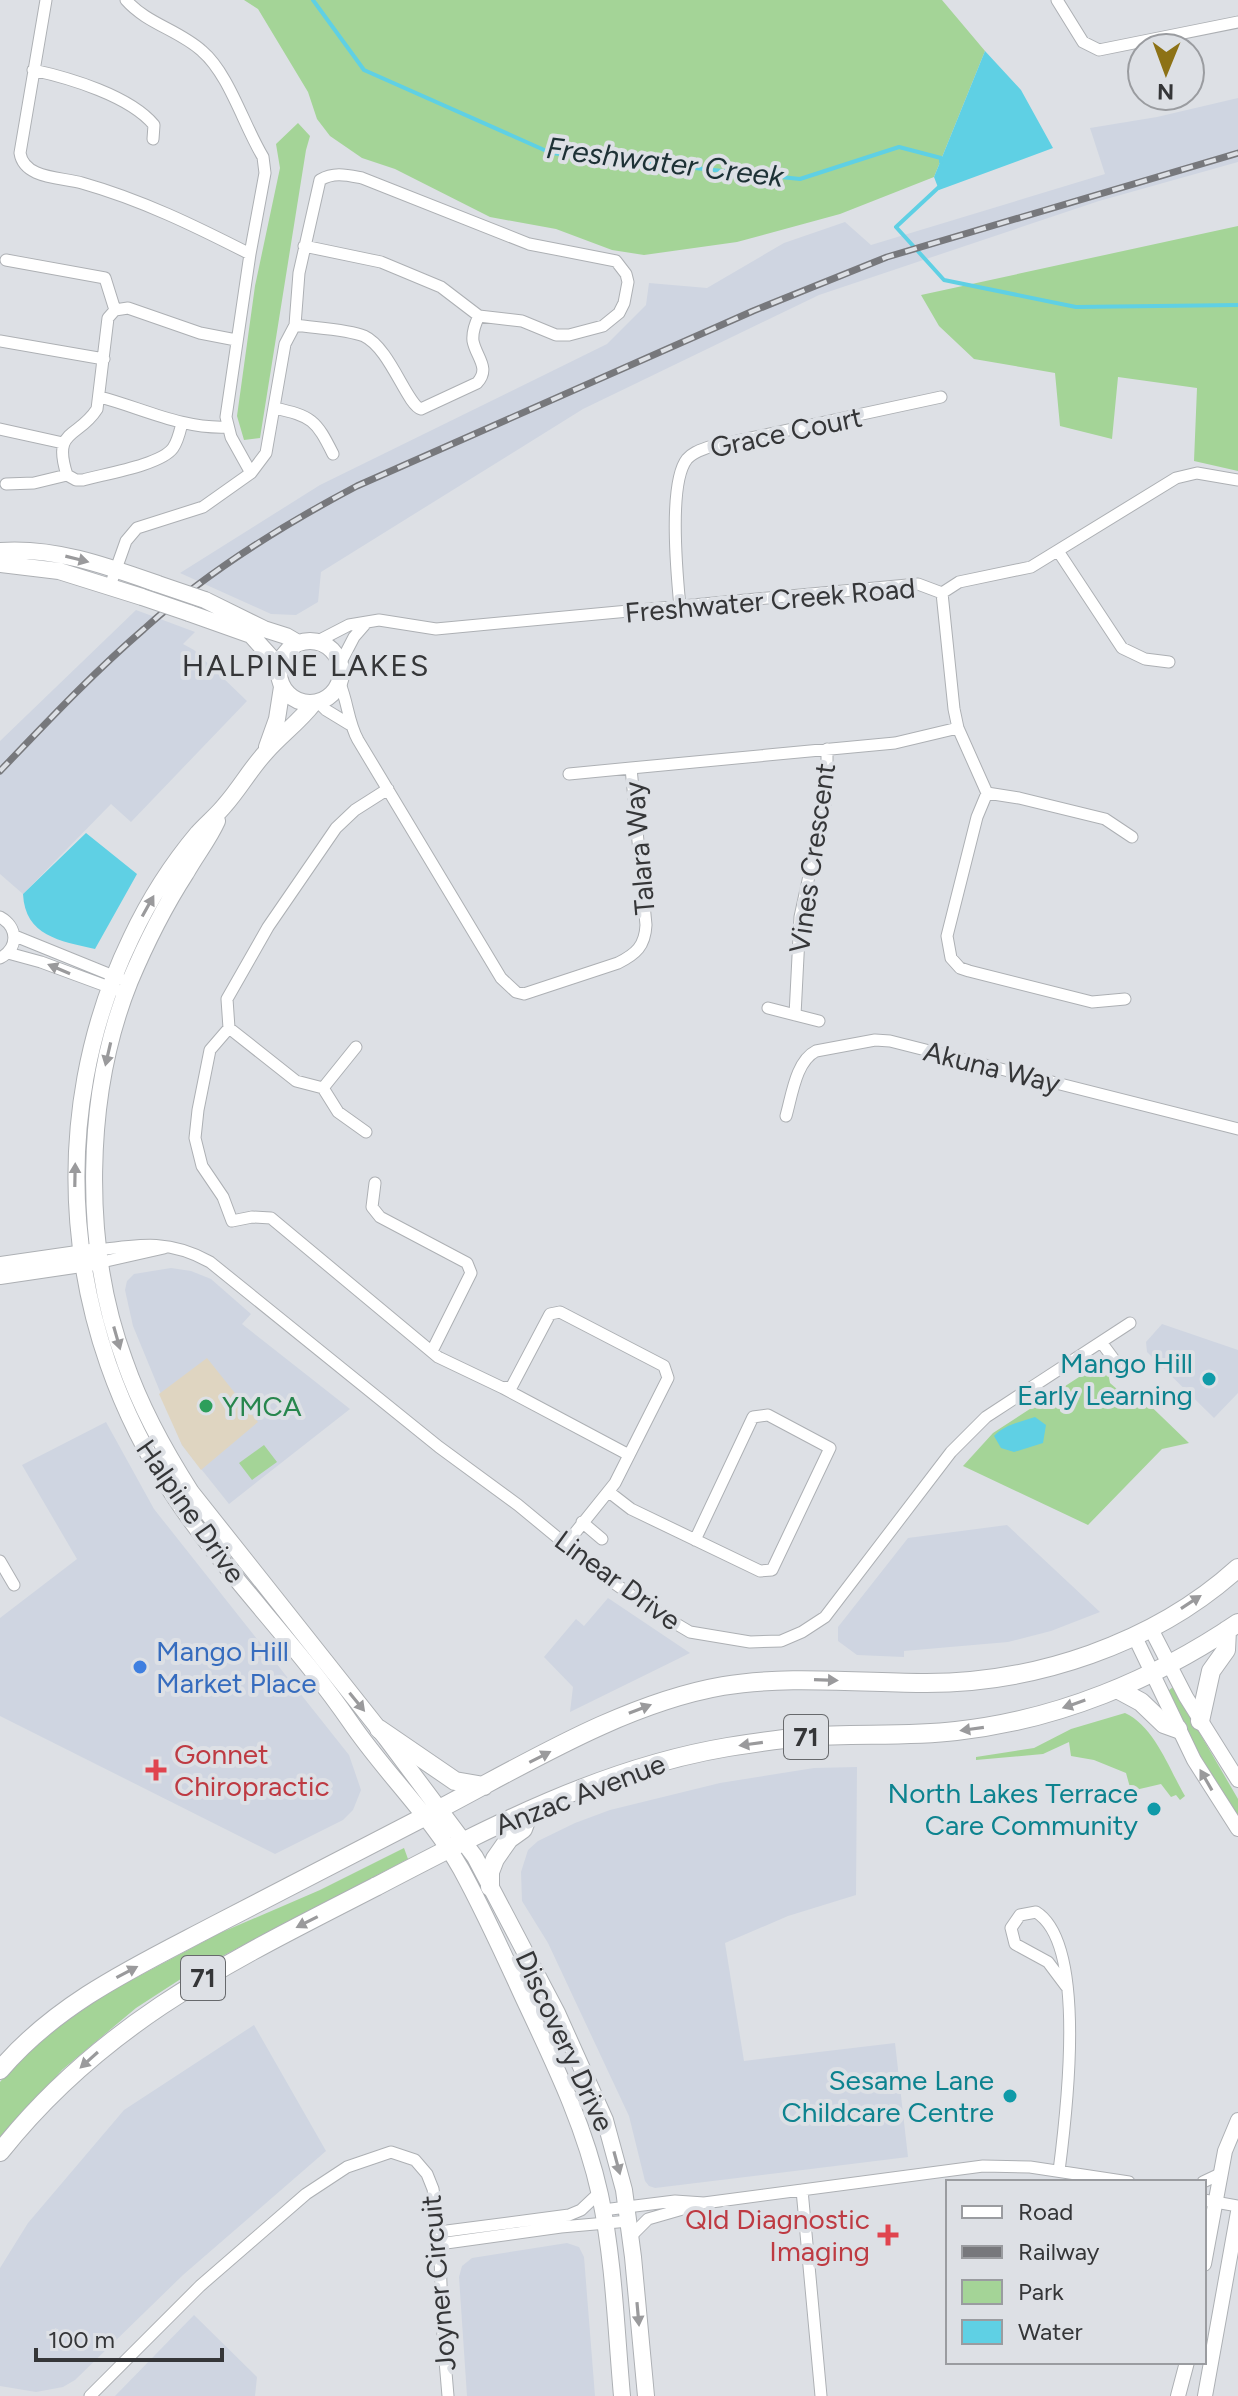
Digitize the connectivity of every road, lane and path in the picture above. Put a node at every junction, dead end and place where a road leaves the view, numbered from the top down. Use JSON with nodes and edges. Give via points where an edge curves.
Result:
{"nodes":[{"id":1,"x":46,"y":0,"type":"edge"},
{"id":2,"x":126,"y":0,"type":"edge"},
{"id":3,"x":1057,"y":0,"type":"edge"},
{"id":4,"x":1238,"y":22,"type":"edge"},
{"id":5,"x":33,"y":70,"type":"junction"},
{"id":6,"x":153,"y":139,"type":"dead end"},
{"id":7,"x":304,"y":246,"type":"junction"},
{"id":8,"x":250,"y":254,"type":"junction"},
{"id":9,"x":6,"y":260,"type":"dead end"},
{"id":10,"x":115,"y":310,"type":"junction"},
{"id":11,"x":479,"y":316,"type":"junction"},
{"id":12,"x":295,"y":325,"type":"junction"},
{"id":13,"x":236,"y":340,"type":"junction"},
{"id":14,"x":0,"y":341,"type":"edge"},
{"id":15,"x":104,"y":359,"type":"junction"},
{"id":16,"x":100,"y":397,"type":"junction"},
{"id":17,"x":941,"y":397,"type":"dead end"},
{"id":18,"x":274,"y":408,"type":"junction"},
{"id":19,"x":182,"y":423,"type":"junction"},
{"id":20,"x":227,"y":427,"type":"junction"},
{"id":21,"x":0,"y":429,"type":"edge"},
{"id":22,"x":63,"y":443,"type":"junction"},
{"id":23,"x":333,"y":454,"type":"dead end"},
{"id":24,"x":251,"y":473,"type":"junction"},
{"id":25,"x":67,"y":475,"type":"junction"},
{"id":26,"x":1238,"y":480,"type":"edge"},
{"id":27,"x":6,"y":484,"type":"dead end"},
{"id":28,"x":0,"y":551,"type":"edge"},
{"id":29,"x":1058,"y":551,"type":"junction"},
{"id":30,"x":0,"y":564,"type":"edge"},
{"id":31,"x":113,"y":578,"type":"junction"},
{"id":32,"x":942,"y":593,"type":"junction"},
{"id":33,"x":680,"y":607,"type":"junction"},
{"id":34,"x":367,"y":622,"type":"junction"},
{"id":35,"x":318,"y":641,"type":"junction"},
{"id":36,"x":298,"y":643,"type":"junction"},
{"id":37,"x":341,"y":662,"type":"junction"},
{"id":38,"x":1169,"y":662,"type":"dead end"},
{"id":39,"x":279,"y":666,"type":"junction"},
{"id":40,"x":340,"y":684,"type":"junction"},
{"id":41,"x":282,"y":687,"type":"junction"},
{"id":42,"x":316,"y":703,"type":"junction"},
{"id":43,"x":349,"y":724,"type":"junction"},
{"id":44,"x":958,"y":728,"type":"junction"},
{"id":45,"x":827,"y":749,"type":"junction"},
{"id":46,"x":265,"y":752,"type":"junction"},
{"id":47,"x":631,"y":768,"type":"junction"},
{"id":48,"x":569,"y":774,"type":"dead end"},
{"id":49,"x":388,"y":789,"type":"junction"},
{"id":50,"x":987,"y":793,"type":"junction"},
{"id":51,"x":1132,"y":837,"type":"dead end"},
{"id":52,"x":0,"y":917,"type":"edge"},
{"id":53,"x":15,"y":936,"type":"junction"},
{"id":54,"x":4,"y":956,"type":"edge"},
{"id":55,"x":120,"y":985,"type":"junction"},
{"id":56,"x":1125,"y":999,"type":"dead end"},
{"id":57,"x":768,"y":1008,"type":"dead end"},
{"id":58,"x":795,"y":1015,"type":"junction"},
{"id":59,"x":819,"y":1021,"type":"dead end"},
{"id":60,"x":229,"y":1028,"type":"junction"},
{"id":61,"x":356,"y":1047,"type":"dead end"},
{"id":62,"x":323,"y":1088,"type":"junction"},
{"id":63,"x":786,"y":1116,"type":"dead end"},
{"id":64,"x":1238,"y":1129,"type":"edge"},
{"id":65,"x":366,"y":1132,"type":"dead end"},
{"id":66,"x":375,"y":1183,"type":"dead end"},
{"id":67,"x":101,"y":1256,"type":"junction"},
{"id":68,"x":81,"y":1259,"type":"junction"},
{"id":69,"x":0,"y":1264,"type":"edge"},
{"id":70,"x":0,"y":1277,"type":"edge"},
{"id":71,"x":1130,"y":1323,"type":"dead end"},
{"id":72,"x":1101,"y":1342,"type":"junction"},
{"id":73,"x":432,"y":1351,"type":"junction"},
{"id":74,"x":1124,"y":1373,"type":"dead end"},
{"id":75,"x":503,"y":1388,"type":"junction"},
{"id":76,"x":629,"y":1455,"type":"junction"},
{"id":77,"x":609,"y":1492,"type":"junction"},
{"id":78,"x":582,"y":1522,"type":"junction"},
{"id":79,"x":602,"y":1539,"type":"dead end"},
{"id":80,"x":695,"y":1540,"type":"junction"},
{"id":81,"x":566,"y":1544,"type":"junction"},
{"id":82,"x":0,"y":1561,"type":"edge"},
{"id":83,"x":1238,"y":1568,"type":"edge"},
{"id":84,"x":14,"y":1585,"type":"dead end"},
{"id":85,"x":1233,"y":1626,"type":"edge"},
{"id":86,"x":1142,"y":1631,"type":"junction"},
{"id":87,"x":1161,"y":1669,"type":"junction"},
{"id":88,"x":1117,"y":1689,"type":"junction"},
{"id":89,"x":1200,"y":1721,"type":"junction"},
{"id":90,"x":379,"y":1729,"type":"junction"},
{"id":91,"x":1178,"y":1729,"type":"junction"},
{"id":92,"x":1238,"y":1780,"type":"edge"},
{"id":93,"x":484,"y":1786,"type":"junction"},
{"id":94,"x":530,"y":1810,"type":"junction"},
{"id":95,"x":432,"y":1813,"type":"junction"},
{"id":96,"x":1238,"y":1829,"type":"edge"},
{"id":97,"x":455,"y":1846,"type":"junction"},
{"id":98,"x":490,"y":1887,"type":"junction"},
{"id":99,"x":1066,"y":1986,"type":"junction"},
{"id":100,"x":0,"y":2070,"type":"edge"},
{"id":101,"x":1238,"y":2120,"type":"edge"},
{"id":102,"x":0,"y":2152,"type":"edge"},
{"id":103,"x":1059,"y":2171,"type":"junction"},
{"id":104,"x":1220,"y":2174,"type":"junction"},
{"id":105,"x":1116,"y":2180,"type":"edge"},
{"id":106,"x":1206,"y":2181,"type":"edge"},
{"id":107,"x":802,"y":2190,"type":"junction"},
{"id":108,"x":599,"y":2193,"type":"junction"},
{"id":109,"x":1210,"y":2201,"type":"edge"},
{"id":110,"x":704,"y":2203,"type":"junction"},
{"id":111,"x":1238,"y":2209,"type":"edge"},
{"id":112,"x":604,"y":2217,"type":"junction"},
{"id":113,"x":629,"y":2221,"type":"junction"},
{"id":114,"x":439,"y":2238,"type":"junction"},
{"id":115,"x":1206,"y":2243,"type":"edge"},
{"id":116,"x":1186,"y":2364,"type":"edge"},
{"id":117,"x":90,"y":2396,"type":"edge"},
{"id":118,"x":448,"y":2396,"type":"edge"},
{"id":119,"x":622,"y":2396,"type":"edge"},
{"id":120,"x":646,"y":2396,"type":"edge"},
{"id":121,"x":821,"y":2396,"type":"edge"},
{"id":122,"x":1178,"y":2396,"type":"edge"},
{"id":123,"x":1205,"y":2396,"type":"edge"}],
"edges":[{"from":1,"to":5,"type":"street"},
{"from":2,"to":8,"type":"street","via":[[215,64],[263,157],[265,173]]},
{"from":3,"to":4,"type":"street","via":[[1083,42],[1099,50]]},
{"from":5,"to":6,"type":"street","via":[[70,79],[139,111],[154,125]]},
{"from":5,"to":8,"type":"street","via":[[20,153],[28,169],[164,211]]},
{"from":7,"to":11,"type":"street","via":[[381,262],[441,287]]},
{"from":7,"to":11,"type":"street","via":[[320,180],[334,174],[377,183],[529,244],[616,261],[626,274],[627,293],[619,313],[586,332],[556,335],[522,321]]},
{"from":7,"to":12,"type":"street"},
{"from":8,"to":13,"type":"street"},
{"from":9,"to":10,"type":"street","via":[[105,278]]},
{"from":10,"to":13,"type":"street","via":[[128,308]]},
{"from":10,"to":15,"type":"street","via":[[108,318]]},
{"from":11,"to":12,"type":"street","via":[[473,339],[482,378],[421,409],[412,404],[394,367],[366,337]]},
{"from":12,"to":18,"type":"street","via":[[286,340]]},
{"from":13,"to":20,"type":"street"},
{"from":14,"to":15,"type":"street"},
{"from":15,"to":16,"type":"street"},
{"from":16,"to":19,"type":"street"},
{"from":16,"to":22,"type":"street","via":[[91,417]]},
{"from":17,"to":33,"type":"street","name":"Grace Court","via":[[709,447],[688,457],[682,467],[674,533]]},
{"from":18,"to":23,"type":"street","via":[[312,419]]},
{"from":18,"to":24,"type":"street","via":[[266,453]]},
{"from":19,"to":20,"type":"street"},
{"from":19,"to":25,"type":"street","via":[[172,450],[163,456],[83,480]]},
{"from":20,"to":24,"type":"street"},
{"from":21,"to":22,"type":"street"},
{"from":22,"to":25,"type":"street"},
{"from":24,"to":31,"type":"street","via":[[203,507],[137,528],[126,541]]},
{"from":25,"to":27,"type":"street"},
{"from":26,"to":29,"type":"street","name":"Freshwater Creek Road","via":[[1197,473],[1176,478]]},
{"from":28,"to":31,"type":"main road","one_way":true,"via":[[46,552]]},
{"from":29,"to":32,"type":"street","name":"Freshwater Creek Road","via":[[1021,571],[959,582]]},
{"from":29,"to":38,"type":"street","via":[[1122,648]]},
{"from":30,"to":31,"type":"main road"},
{"from":31,"to":36,"type":"main road","bridge":true,"via":[[158,584],[205,600]]},
{"from":31,"to":39,"type":"main road","bridge":true,"via":[[142,597],[251,635]]},
{"from":32,"to":33,"type":"street","name":"Freshwater Creek Road","via":[[918,584]]},
{"from":32,"to":44,"type":"street"},
{"from":33,"to":34,"type":"street","name":"Freshwater Creek Road","via":[[455,628]]},
{"from":34,"to":35,"type":"street","name":"Freshwater Creek Road"},
{"from":34,"to":37,"type":"street"},
{"from":35,"to":36,"type":"main road"},
{"from":35,"to":37,"type":"main road"},
{"from":36,"to":39,"type":"main road"},
{"from":37,"to":40,"type":"main road"},
{"from":39,"to":41,"type":"main road"},
{"from":40,"to":42,"type":"main road","via":[[328,699]]},
{"from":40,"to":43,"type":"street","name":"Talara Way"},
{"from":41,"to":42,"type":"main road","via":[[295,700]]},
{"from":41,"to":46,"type":"main road","name":"Halpine Drive"},
{"from":42,"to":43,"type":"street","name":"Talara Way"},
{"from":42,"to":46,"type":"main road","name":"Halpine Drive"},
{"from":43,"to":49,"type":"street","name":"Talara Way"},
{"from":44,"to":45,"type":"street","name":"Talara Way","via":[[895,743]]},
{"from":44,"to":50,"type":"street"},
{"from":45,"to":47,"type":"street","name":"Talara Way"},
{"from":45,"to":58,"type":"street","name":"Vines Crescent","via":[[827,794],[800,917]]},
{"from":46,"to":55,"type":"main road","name":"Halpine Drive","via":[[147,906]]},
{"from":47,"to":48,"type":"street"},
{"from":47,"to":49,"type":"street","name":"Talara Way","via":[[646,925],[643,944],[618,963],[524,994],[501,978]]},
{"from":49,"to":60,"type":"street","via":[[336,828],[268,927],[227,999]]},
{"from":50,"to":51,"type":"street","via":[[1105,819]]},
{"from":50,"to":56,"type":"street","via":[[947,936],[951,958],[969,971],[1092,1002]]},
{"from":52,"to":53,"type":"street"},
{"from":53,"to":54,"type":"street"},
{"from":53,"to":55,"type":"street"},
{"from":55,"to":54,"type":"street","one_way":true},
{"from":55,"to":67,"type":"main road","name":"Halpine Drive","one_way":true,"via":[[97,1118],[95,1193]]},
{"from":68,"to":55,"type":"main road","name":"Halpine Drive","one_way":true,"via":[[75,1191],[80,1112],[94,1037]]},
{"from":57,"to":58,"type":"street"},
{"from":58,"to":59,"type":"street"},
{"from":60,"to":62,"type":"street","via":[[296,1081]]},
{"from":60,"to":73,"type":"street","via":[[210,1050],[195,1138],[202,1166],[232,1221],[271,1218]]},
{"from":61,"to":62,"type":"street"},
{"from":62,"to":65,"type":"street","via":[[338,1112]]},
{"from":63,"to":64,"type":"street","name":"Akuna Way","via":[[808,1055],[875,1040]]},
{"from":66,"to":73,"type":"street","via":[[372,1207],[380,1217],[467,1263],[471,1273]]},
{"from":67,"to":68,"type":"street"},
{"from":67,"to":81,"type":"street","name":"Linear Drive","via":[[165,1247],[218,1267]]},
{"from":67,"to":90,"type":"main road","name":"Halpine Drive","one_way":true,"via":[[125,1362],[170,1460],[202,1508]]},
{"from":68,"to":69,"type":"street"},
{"from":68,"to":70,"type":"street"},
{"from":68,"to":95,"type":"main road","name":"Halpine Drive","via":[[110,1371],[136,1434],[161,1476],[344,1712]]},
{"from":71,"to":72,"type":"street","name":"Linear Drive"},
{"from":72,"to":74,"type":"street"},
{"from":72,"to":81,"type":"street","name":"Linear Drive","via":[[986,1417],[951,1452],[825,1617],[781,1641],[750,1642],[690,1632],[604,1576]]},
{"from":73,"to":75,"type":"street"},
{"from":75,"to":76,"type":"street"},
{"from":75,"to":76,"type":"street","via":[[512,1386],[550,1314],[560,1312],[664,1366],[668,1378]]},
{"from":76,"to":77,"type":"street"},
{"from":77,"to":78,"type":"street"},
{"from":77,"to":80,"type":"street","via":[[631,1509]]},
{"from":78,"to":79,"type":"street"},
{"from":78,"to":81,"type":"street"},
{"from":80,"to":80,"type":"street","via":[[760,1571],[772,1570],[830,1448],[768,1415],[753,1417]]},
{"from":82,"to":84,"type":"street"},
{"from":86,"to":83,"type":"highway","name":"Anzac Avenue","number":"71","one_way":true},
{"from":85,"to":87,"type":"highway","name":"Anzac Avenue","number":"71"},
{"from":85,"to":89,"type":"highway","via":[[1226,1650],[1213,1667]]},
{"from":86,"to":87,"type":"street"},
{"from":93,"to":86,"type":"highway","name":"Anzac Avenue","number":"71","one_way":true,"via":[[625,1715],[688,1693],[792,1680],[981,1681],[1053,1667]]},
{"from":87,"to":88,"type":"highway","name":"Anzac Avenue","number":"71"},
{"from":87,"to":89,"type":"street"},
{"from":87,"to":91,"type":"street"},
{"from":88,"to":91,"type":"highway"},
{"from":88,"to":94,"type":"highway","name":"Anzac Avenue","number":"71","one_way":true,"via":[[1030,1718],[978,1728],[802,1737],[701,1752],[628,1771]]},
{"from":89,"to":92,"type":"street"},
{"from":90,"to":93,"type":"highway","via":[[455,1781]]},
{"from":90,"to":95,"type":"main road","name":"Halpine Drive"},
{"from":96,"to":91,"type":"street","one_way":true},
{"from":93,"to":95,"type":"highway","name":"Anzac Avenue","number":"71"},
{"from":94,"to":97,"type":"highway","name":"Anzac Avenue","number":"71"},
{"from":94,"to":98,"type":"highway","via":[[523,1829],[495,1859]]},
{"from":95,"to":97,"type":"main road"},
{"from":100,"to":95,"type":"highway","name":"Anzac Avenue","number":"71","one_way":true,"via":[[42,2027],[88,1994]]},
{"from":97,"to":98,"type":"main road","name":"Discovery Drive"},
{"from":97,"to":102,"type":"highway","name":"Anzac Avenue","number":"71","one_way":true,"via":[[155,2007],[33,2111]]},
{"from":97,"to":108,"type":"main road","name":"Discovery Drive","via":[[459,1865],[567,2092]]},
{"from":98,"to":113,"type":"main road","name":"Discovery Drive","one_way":true,"via":[[591,2085],[612,2145]]},
{"from":99,"to":99,"type":"street","via":[[1048,1962],[1015,1944],[1011,1928],[1020,1915],[1036,1912],[1048,1923]]},
{"from":99,"to":103,"type":"street","via":[[1070,2024]]},
{"from":101,"to":104,"type":"street"},
{"from":103,"to":105,"type":"street"},
{"from":103,"to":107,"type":"street","via":[[983,2166]]},
{"from":104,"to":106,"type":"street"},
{"from":104,"to":109,"type":"street"},
{"from":107,"to":110,"type":"street"},
{"from":107,"to":121,"type":"street"},
{"from":108,"to":112,"type":"main road","name":"Discovery Drive"},
{"from":108,"to":114,"type":"street","via":[[569,2215]]},
{"from":109,"to":111,"type":"street"},
{"from":109,"to":115,"type":"street"},
{"from":110,"to":113,"type":"street"},
{"from":110,"to":113,"type":"street","via":[[675,2201]]},
{"from":111,"to":123,"type":"street"},
{"from":112,"to":113,"type":"street"},
{"from":112,"to":114,"type":"street"},
{"from":112,"to":119,"type":"main road","name":"Discovery Drive"},
{"from":113,"to":120,"type":"main road","name":"Discovery Drive","one_way":true},
{"from":114,"to":117,"type":"street","name":"Joyner Circuit","via":[[433,2189],[415,2160],[391,2152],[347,2167],[323,2180],[237,2253]]},
{"from":114,"to":118,"type":"street","name":"Joyner Circuit"},
{"from":116,"to":122,"type":"street"}]}
